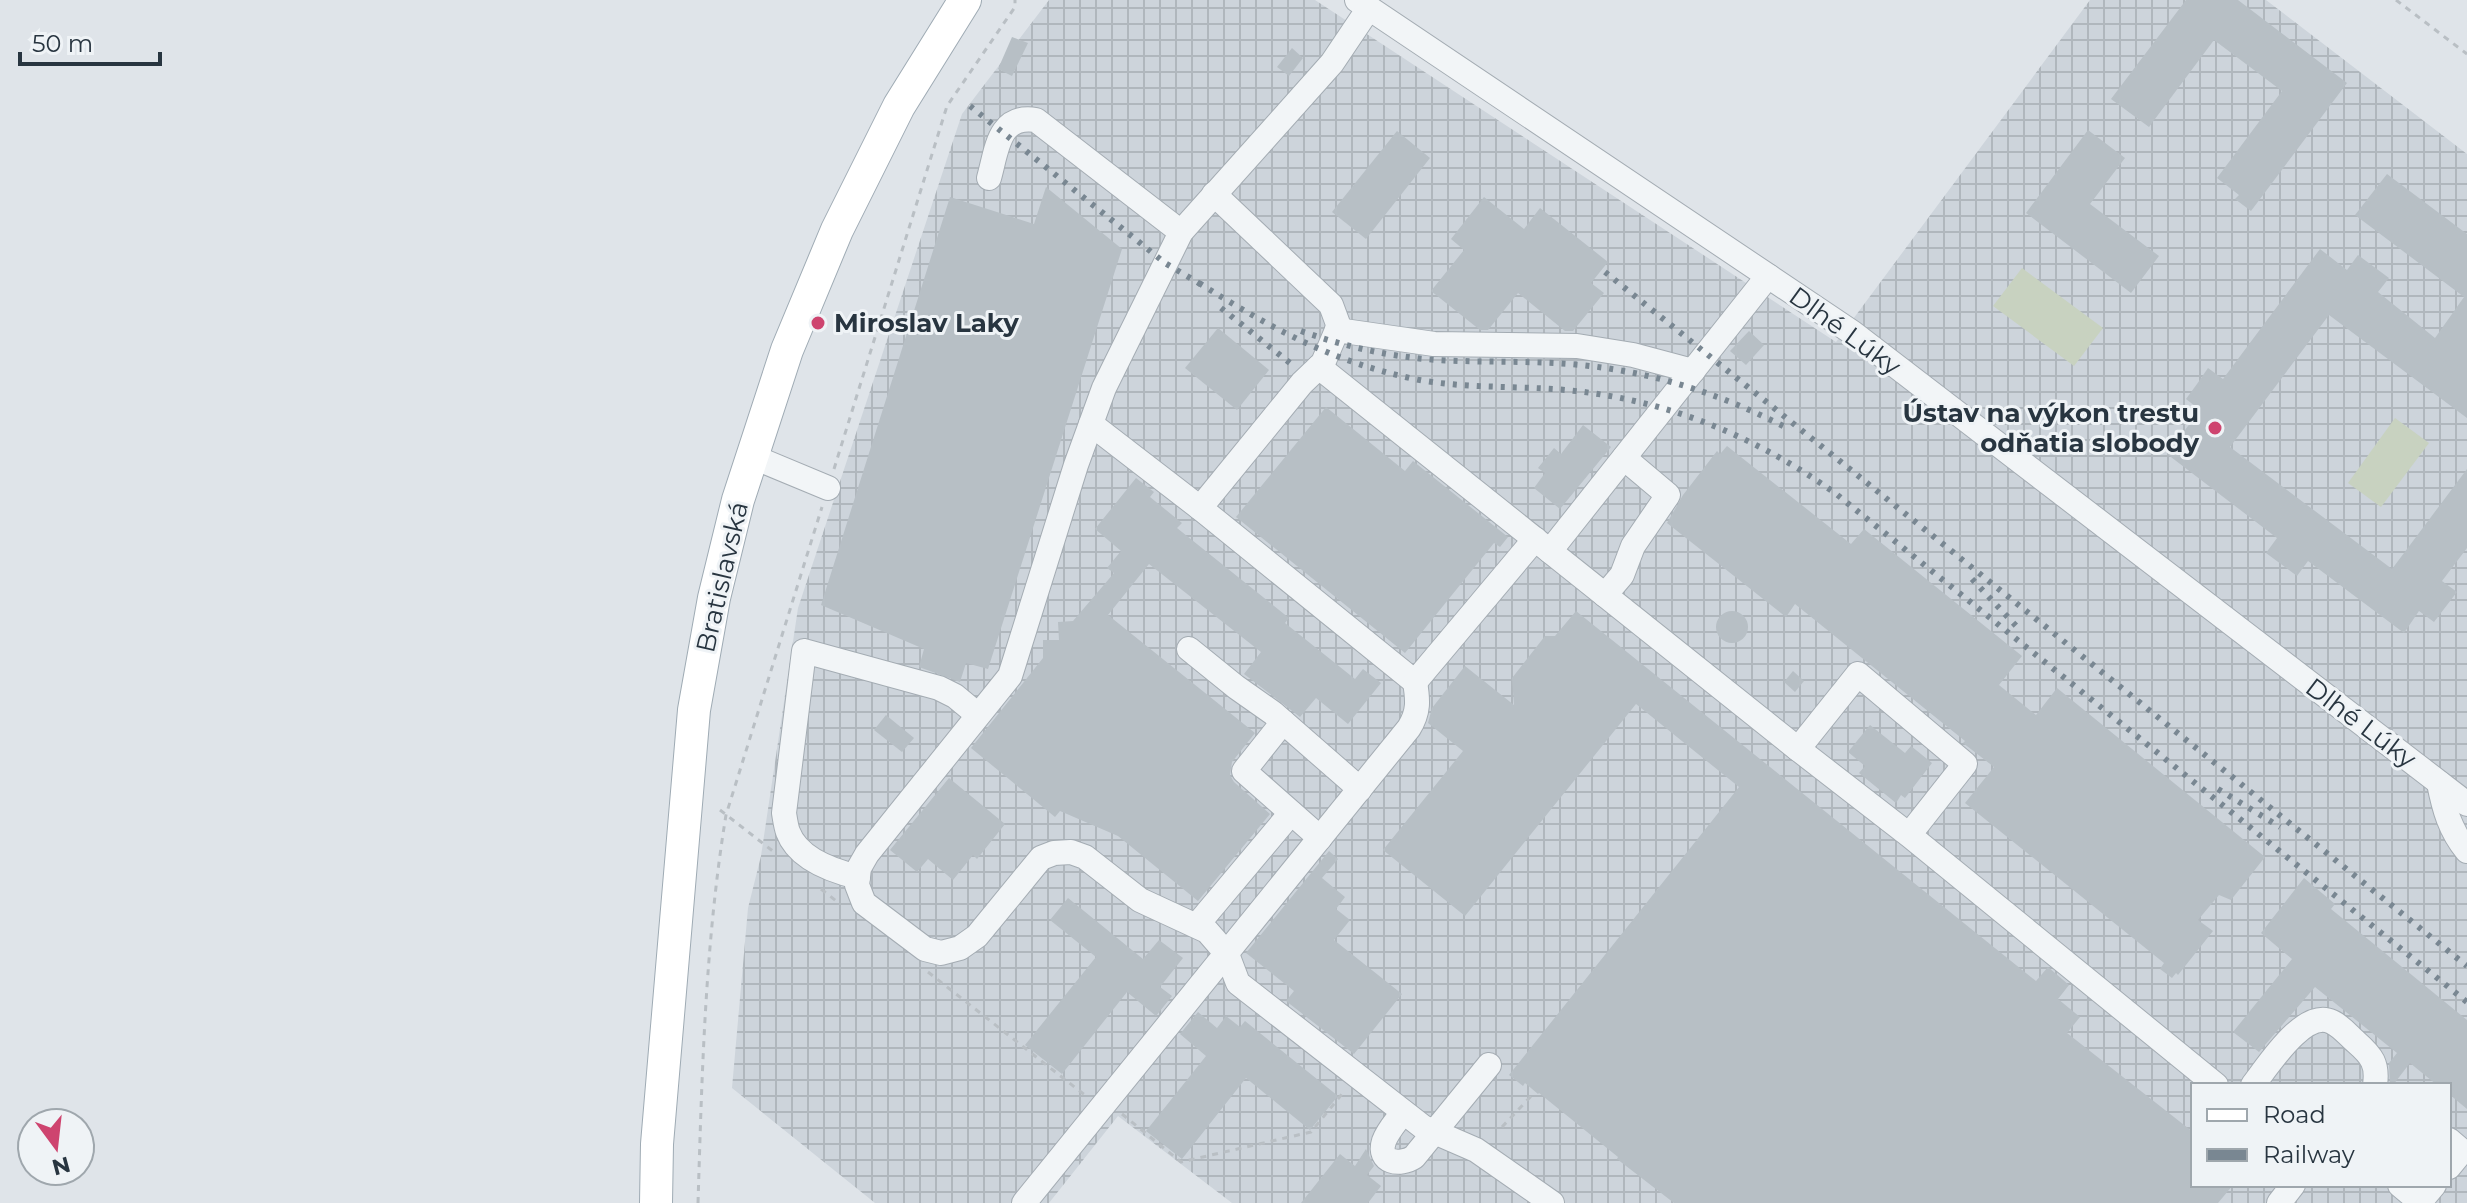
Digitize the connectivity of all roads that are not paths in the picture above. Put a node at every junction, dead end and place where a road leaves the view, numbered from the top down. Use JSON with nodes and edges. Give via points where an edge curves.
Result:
{"nodes":[{"id":1,"x":964,"y":1,"type":"edge"},
{"id":2,"x":1363,"y":4,"type":"edge"},
{"id":3,"x":989,"y":178,"type":"dead end"},
{"id":4,"x":1214,"y":194,"type":"junction"},
{"id":5,"x":1181,"y":232,"type":"junction"},
{"id":6,"x":1768,"y":276,"type":"junction"},
{"id":7,"x":1337,"y":330,"type":"junction"},
{"id":8,"x":1319,"y":367,"type":"junction"},
{"id":9,"x":1693,"y":371,"type":"junction"},
{"id":10,"x":1091,"y":424,"type":"junction"},
{"id":11,"x":751,"y":456,"type":"junction"},
{"id":12,"x":1624,"y":458,"type":"junction"},
{"id":13,"x":828,"y":488,"type":"road end"},
{"id":14,"x":1200,"y":508,"type":"junction"},
{"id":15,"x":1542,"y":545,"type":"junction"},
{"id":16,"x":1605,"y":595,"type":"junction"},
{"id":17,"x":1189,"y":649,"type":"dead end"},
{"id":18,"x":1415,"y":682,"type":"junction"},
{"id":19,"x":978,"y":715,"type":"junction"},
{"id":20,"x":1283,"y":722,"type":"junction"},
{"id":21,"x":1798,"y":749,"type":"junction"},
{"id":22,"x":2439,"y":783,"type":"junction"},
{"id":23,"x":1360,"y":789,"type":"junction"},
{"id":24,"x":2467,"y":804,"type":"edge"},
{"id":25,"x":1291,"y":813,"type":"junction"},
{"id":26,"x":1909,"y":835,"type":"junction"},
{"id":27,"x":1320,"y":838,"type":"junction"},
{"id":28,"x":2467,"y":851,"type":"edge"},
{"id":29,"x":858,"y":877,"type":"junction"},
{"id":30,"x":1197,"y":925,"type":"junction"},
{"id":31,"x":1227,"y":954,"type":"junction"},
{"id":32,"x":1489,"y":1065,"type":"dead end"},
{"id":33,"x":2214,"y":1083,"type":"edge"},
{"id":34,"x":2255,"y":1083,"type":"edge"},
{"id":35,"x":2375,"y":1083,"type":"edge"},
{"id":36,"x":1403,"y":1112,"type":"junction"},
{"id":37,"x":1435,"y":1132,"type":"junction"},
{"id":38,"x":2451,"y":1142,"type":"edge"},
{"id":39,"x":2451,"y":1165,"type":"edge"},
{"id":40,"x":2291,"y":1187,"type":"edge"},
{"id":41,"x":2402,"y":1187,"type":"edge"},
{"id":42,"x":2432,"y":1187,"type":"edge"},
{"id":43,"x":656,"y":1203,"type":"edge"},
{"id":44,"x":1024,"y":1203,"type":"edge"},
{"id":45,"x":1552,"y":1203,"type":"edge"},
{"id":46,"x":2279,"y":1203,"type":"edge"}],
"edges":[{"from":1,"to":11,"type":"main road","name":"Bratislavská","via":[[899,106],[837,230],[787,350]]},
{"from":2,"to":4,"type":"street","via":[[1332,63]]},
{"from":2,"to":6,"type":"street","name":"Dlhé Lúky"},
{"from":3,"to":5,"type":"street","via":[[1008,124],[1036,120]]},
{"from":4,"to":5,"type":"street"},
{"from":4,"to":7,"type":"street","via":[[1331,305]]},
{"from":5,"to":10,"type":"street"},
{"from":6,"to":9,"type":"street"},
{"from":6,"to":22,"type":"street","name":"Dlhé Lúky","via":[[1853,333]]},
{"from":7,"to":8,"type":"street"},
{"from":7,"to":9,"type":"street","via":[[1434,344],[1577,346]]},
{"from":8,"to":14,"type":"street"},
{"from":8,"to":15,"type":"street"},
{"from":9,"to":12,"type":"street"},
{"from":10,"to":14,"type":"street"},
{"from":10,"to":19,"type":"street","via":[[1010,676]]},
{"from":11,"to":13,"type":"street"},
{"from":11,"to":43,"type":"main road","name":"Bratislavská","via":[[718,583],[694,710]]},
{"from":12,"to":15,"type":"street"},
{"from":12,"to":16,"type":"street","via":[[1668,495]]},
{"from":14,"to":18,"type":"street"},
{"from":15,"to":16,"type":"street"},
{"from":15,"to":18,"type":"street"},
{"from":16,"to":21,"type":"street"},
{"from":17,"to":20,"type":"street"},
{"from":18,"to":23,"type":"street","via":[[1416,717]]},
{"from":19,"to":29,"type":"street","via":[[867,854]]},
{"from":19,"to":29,"type":"street","via":[[939,688],[804,651],[784,813],[788,834],[832,870]]},
{"from":20,"to":23,"type":"street"},
{"from":20,"to":25,"type":"street","via":[[1244,771]]},
{"from":21,"to":26,"type":"street"},
{"from":21,"to":26,"type":"street","via":[[1858,674],[1965,764]]},
{"from":22,"to":24,"type":"street","name":"Dlhé Lúky"},
{"from":22,"to":28,"type":"street","via":[[2449,824]]},
{"from":23,"to":27,"type":"street"},
{"from":25,"to":27,"type":"street"},
{"from":25,"to":30,"type":"street"},
{"from":26,"to":33,"type":"street"},
{"from":27,"to":31,"type":"street"},
{"from":29,"to":30,"type":"street","via":[[864,903],[925,949],[941,953],[977,936],[1041,858],[1054,853],[1085,857],[1140,900]]},
{"from":30,"to":31,"type":"street"},
{"from":31,"to":36,"type":"street","via":[[1238,983]]},
{"from":31,"to":44,"type":"street"},
{"from":32,"to":37,"type":"street"},
{"from":34,"to":35,"type":"street","via":[[2294,1034],[2320,1018],[2333,1022],[2373,1057]]},
{"from":36,"to":37,"type":"street"},
{"from":36,"to":37,"type":"street","via":[[1383,1148],[1395,1163],[1414,1157]]},
{"from":37,"to":45,"type":"street","via":[[1476,1150]]},
{"from":38,"to":39,"type":"street","via":[[2462,1151]]},
{"from":40,"to":46,"type":"street"},
{"from":41,"to":42,"type":"street","via":[[2420,1202]]}]}
